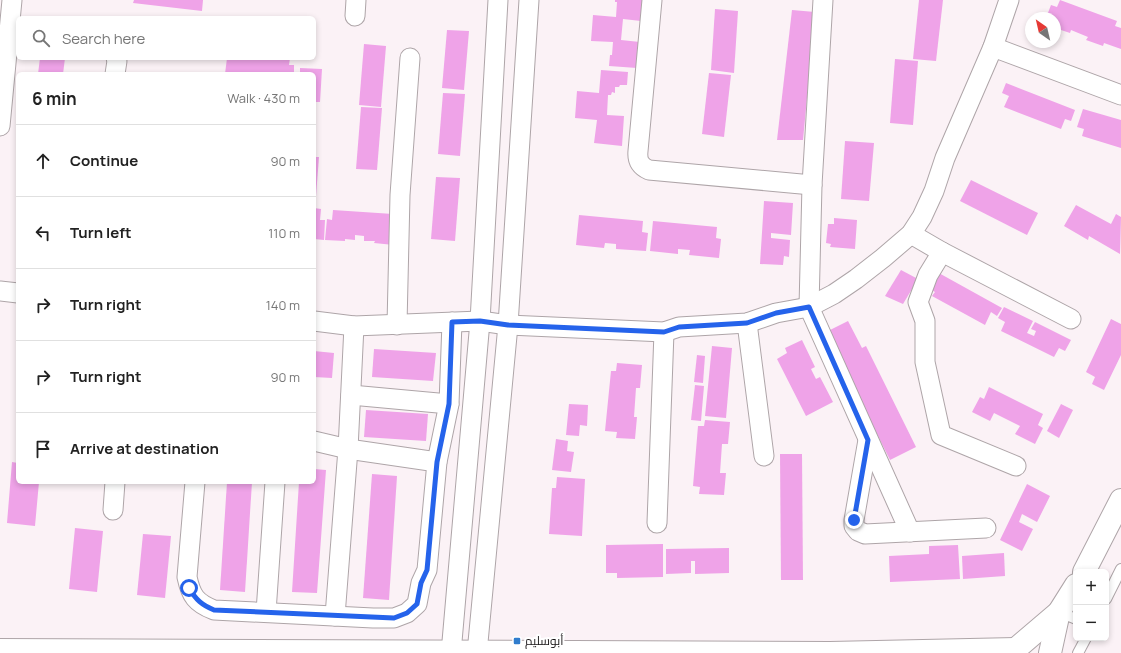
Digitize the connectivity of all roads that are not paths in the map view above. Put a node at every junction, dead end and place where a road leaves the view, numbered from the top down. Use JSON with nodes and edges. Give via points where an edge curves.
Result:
{"nodes":[{"id":1,"x":12,"y":0,"type":"edge"},
{"id":2,"x":498,"y":0,"type":"edge"},
{"id":3,"x":529,"y":0,"type":"edge"},
{"id":4,"x":652,"y":0,"type":"edge"},
{"id":5,"x":823,"y":0,"type":"edge"},
{"id":6,"x":1009,"y":0,"type":"edge"},
{"id":7,"x":9,"y":25,"type":"edge"},
{"id":8,"x":993,"y":47,"type":"junction"},
{"id":9,"x":410,"y":58,"type":"dead end"},
{"id":10,"x":117,"y":60,"type":"edge"},
{"id":11,"x":115,"y":72,"type":"edge"},
{"id":12,"x":1121,"y":95,"type":"edge"},
{"id":13,"x":0,"y":126,"type":"edge"},
{"id":14,"x":812,"y":185,"type":"junction"},
{"id":15,"x":911,"y":234,"type":"junction"},
{"id":16,"x":942,"y":252,"type":"junction"},
{"id":17,"x":0,"y":291,"type":"edge"},
{"id":18,"x":16,"y":293,"type":"edge"},
{"id":19,"x":809,"y":307,"type":"junction"},
{"id":20,"x":1071,"y":319,"type":"dead end"},
{"id":21,"x":316,"y":321,"type":"edge"},
{"id":22,"x":480,"y":321,"type":"junction"},
{"id":23,"x":452,"y":322,"type":"junction"},
{"id":24,"x":747,"y":323,"type":"junction"},
{"id":25,"x":397,"y":325,"type":"junction"},
{"id":26,"x":508,"y":325,"type":"junction"},
{"id":27,"x":354,"y":326,"type":"junction"},
{"id":28,"x":664,"y":332,"type":"junction"},
{"id":29,"x":351,"y":395,"type":"junction"},
{"id":30,"x":449,"y":404,"type":"junction"},
{"id":31,"x":868,"y":440,"type":"junction"},
{"id":32,"x":316,"y":441,"type":"edge"},
{"id":33,"x":348,"y":449,"type":"junction"},
{"id":34,"x":764,"y":456,"type":"dead end"},
{"id":35,"x":437,"y":462,"type":"junction"},
{"id":36,"x":1016,"y":466,"type":"dead end"},
{"id":37,"x":115,"y":484,"type":"edge"},
{"id":38,"x":195,"y":484,"type":"edge"},
{"id":39,"x":274,"y":484,"type":"edge"},
{"id":40,"x":1121,"y":500,"type":"edge"},
{"id":41,"x":113,"y":510,"type":"dead end"},
{"id":42,"x":657,"y":522,"type":"dead end"},
{"id":43,"x":986,"y":528,"type":"dead end"},
{"id":44,"x":910,"y":532,"type":"junction"},
{"id":45,"x":1086,"y":569,"type":"edge"},
{"id":46,"x":1121,"y":569,"type":"edge"},
{"id":47,"x":1109,"y":593,"type":"edge"},
{"id":48,"x":1073,"y":596,"type":"edge"},
{"id":49,"x":266,"y":612,"type":"junction"},
{"id":50,"x":1068,"y":615,"type":"edge"},
{"id":51,"x":335,"y":616,"type":"junction"},
{"id":52,"x":1084,"y":641,"type":"edge"},
{"id":53,"x":0,"y":650,"type":"edge"},
{"id":54,"x":1013,"y":651,"type":"edge"},
{"id":55,"x":451,"y":652,"type":"edge"},
{"id":56,"x":477,"y":652,"type":"edge"},
{"id":57,"x":977,"y":652,"type":"edge"},
{"id":58,"x":1050,"y":653,"type":"edge"},
{"id":59,"x":1078,"y":653,"type":"edge"}],
"edges":[{"from":1,"to":7,"type":"street"},
{"from":2,"to":22,"type":"street"},
{"from":3,"to":26,"type":"street"},
{"from":4,"to":14,"type":"street","via":[[638,151],[639,162],[643,167],[649,170]]},
{"from":5,"to":14,"type":"street"},
{"from":6,"to":8,"type":"street"},
{"from":7,"to":13,"type":"street"},
{"from":8,"to":12,"type":"street"},
{"from":8,"to":15,"type":"street","via":[[945,158],[934,191]]},
{"from":9,"to":25,"type":"street","via":[[400,195]]},
{"from":10,"to":11,"type":"street"},
{"from":14,"to":19,"type":"street"},
{"from":15,"to":16,"type":"street"},
{"from":15,"to":19,"type":"street","via":[[856,279]]},
{"from":16,"to":20,"type":"street"},
{"from":16,"to":36,"type":"street","via":[[928,275],[918,302],[925,321],[925,362],[941,436]]},
{"from":17,"to":18,"type":"street"},
{"from":19,"to":24,"type":"street","via":[[776,313]]},
{"from":19,"to":31,"type":"street"},
{"from":21,"to":27,"type":"street"},
{"from":22,"to":23,"type":"street"},
{"from":22,"to":26,"type":"street"},
{"from":22,"to":55,"type":"street"},
{"from":23,"to":25,"type":"street"},
{"from":23,"to":30,"type":"street"},
{"from":24,"to":28,"type":"street","via":[[679,327]]},
{"from":24,"to":34,"type":"street"},
{"from":25,"to":27,"type":"street"},
{"from":26,"to":28,"type":"street"},
{"from":26,"to":56,"type":"street"},
{"from":27,"to":29,"type":"street"},
{"from":28,"to":42,"type":"street"},
{"from":29,"to":30,"type":"street"},
{"from":29,"to":33,"type":"street"},
{"from":30,"to":35,"type":"street"},
{"from":31,"to":44,"type":"street"},
{"from":31,"to":44,"type":"street","via":[[854,526],[865,534]]},
{"from":32,"to":33,"type":"street"},
{"from":33,"to":35,"type":"street"},
{"from":33,"to":51,"type":"street"},
{"from":35,"to":51,"type":"street","via":[[427,570],[421,583],[417,604],[407,613],[394,618]]},
{"from":37,"to":41,"type":"street"},
{"from":38,"to":49,"type":"street","via":[[189,588],[203,606],[214,610]]},
{"from":39,"to":49,"type":"street"},
{"from":40,"to":45,"type":"main road"},
{"from":43,"to":44,"type":"street"},
{"from":46,"to":47,"type":"lane"},
{"from":48,"to":50,"type":"main road"},
{"from":49,"to":51,"type":"street"},
{"from":50,"to":54,"type":"main road"},
{"from":50,"to":58,"type":"main road"},
{"from":52,"to":59,"type":"lane"},
{"from":53,"to":55,"type":"main road"},
{"from":54,"to":57,"type":"main road"},
{"from":55,"to":56,"type":"main road"},
{"from":56,"to":57,"type":"main road"}]}
